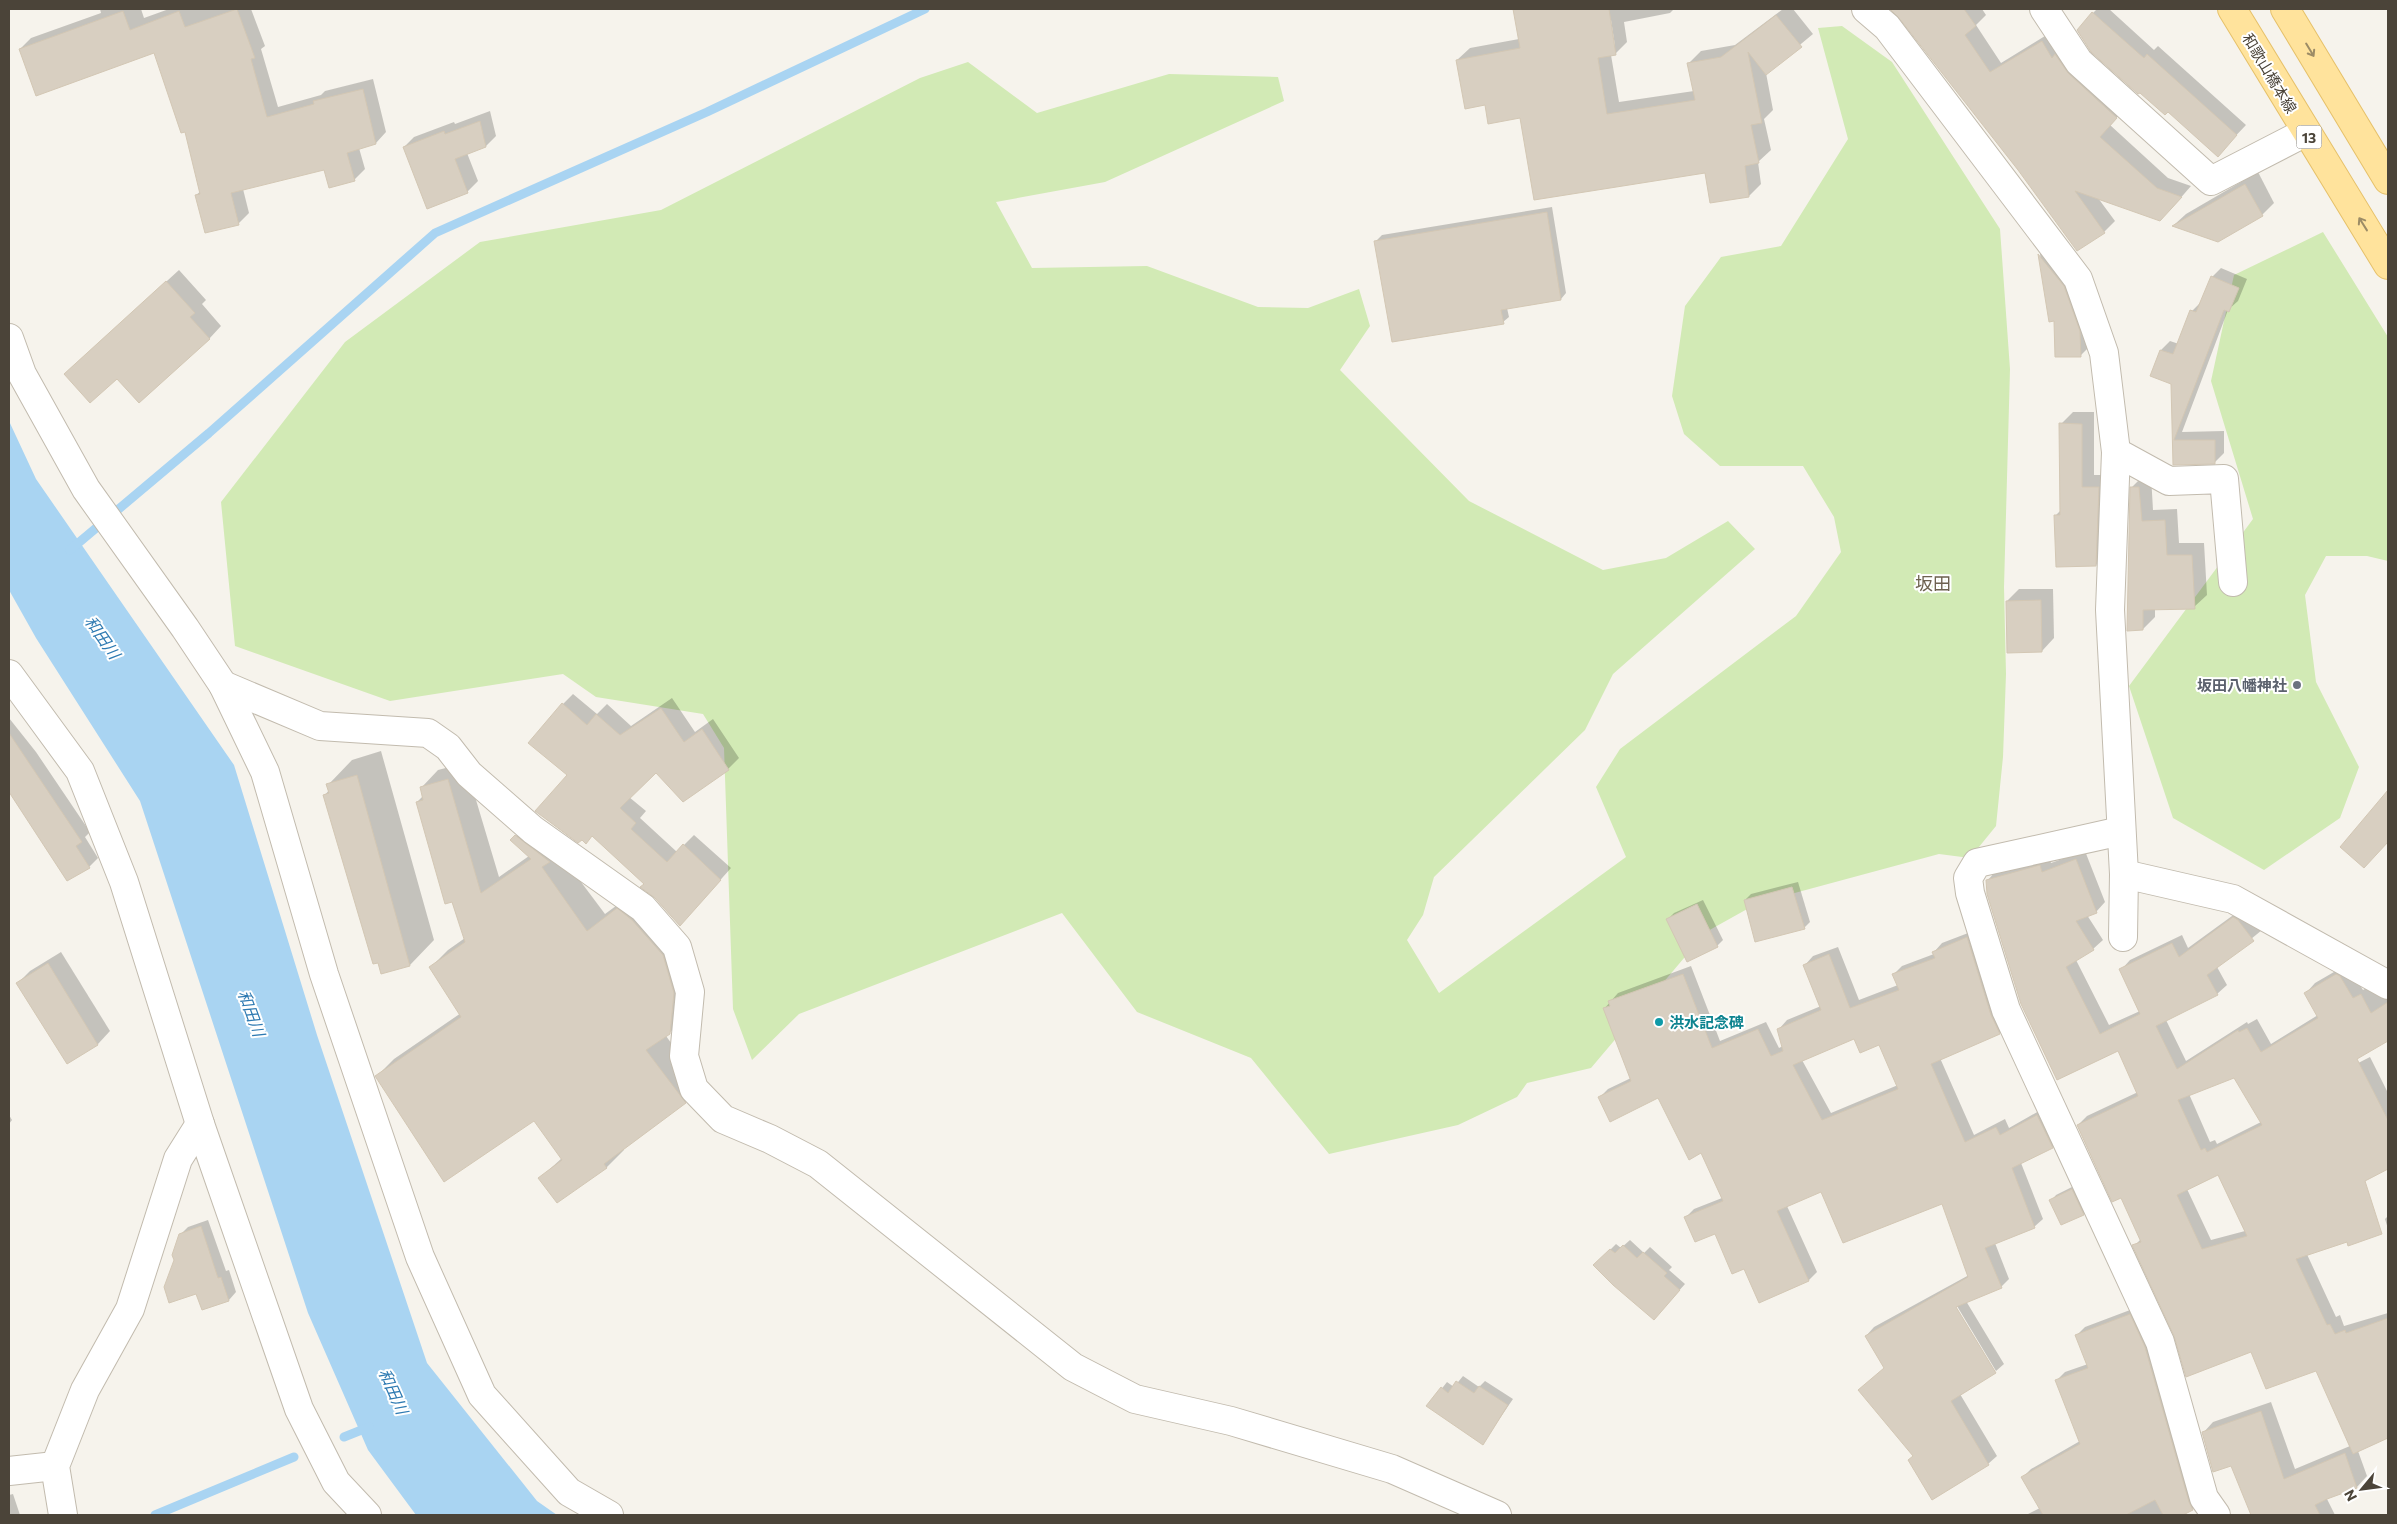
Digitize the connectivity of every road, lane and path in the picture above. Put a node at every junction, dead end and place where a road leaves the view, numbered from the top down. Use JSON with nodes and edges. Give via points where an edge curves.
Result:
{"nodes":[{"id":1,"x":1866,"y":9,"type":"edge"},
{"id":2,"x":2044,"y":9,"type":"edge"},
{"id":3,"x":2232,"y":9,"type":"edge"},
{"id":4,"x":2285,"y":9,"type":"edge"},
{"id":5,"x":2306,"y":132,"type":"junction"},
{"id":6,"x":2388,"y":180,"type":"edge"},
{"id":7,"x":2388,"y":265,"type":"edge"},
{"id":8,"x":9,"y":338,"type":"edge"},
{"id":9,"x":2116,"y":452,"type":"junction"},
{"id":10,"x":2233,"y":582,"type":"dead end"},
{"id":11,"x":9,"y":674,"type":"edge"},
{"id":12,"x":223,"y":685,"type":"junction"},
{"id":13,"x":2121,"y":831,"type":"junction"},
{"id":14,"x":2124,"y":874,"type":"junction"},
{"id":15,"x":2123,"y":937,"type":"dead end"},
{"id":16,"x":2388,"y":985,"type":"edge"},
{"id":17,"x":200,"y":1124,"type":"junction"},
{"id":18,"x":55,"y":1466,"type":"junction"},
{"id":19,"x":9,"y":1471,"type":"edge"},
{"id":20,"x":62,"y":1515,"type":"edge"},
{"id":21,"x":366,"y":1515,"type":"edge"},
{"id":22,"x":609,"y":1515,"type":"edge"},
{"id":23,"x":1498,"y":1515,"type":"edge"},
{"id":24,"x":2216,"y":1515,"type":"edge"}],
"edges":[{"from":1,"to":9,"type":"street","via":[[1887,27],[2078,278],[2104,353]]},
{"from":2,"to":5,"type":"street","via":[[2079,62],[2211,181]]},
{"from":3,"to":5,"type":"main road","name":"和歌山橋本線","number":"13"},
{"from":4,"to":6,"type":"main road","one_way":true},
{"from":7,"to":5,"type":"main road","name":"和歌山橋本線","number":"13","one_way":true},
{"from":8,"to":12,"type":"street","via":[[22,374],[86,489]]},
{"from":9,"to":10,"type":"street","via":[[2169,481],[2224,479]]},
{"from":9,"to":13,"type":"street","via":[[2110,610]]},
{"from":11,"to":17,"type":"street","via":[[80,771],[124,882]]},
{"from":12,"to":22,"type":"street","via":[[265,772],[324,974],[420,1257],[482,1395],[568,1492]]},
{"from":12,"to":23,"type":"street","via":[[320,726],[428,733],[448,747],[469,774],[533,830],[643,908],[677,947],[690,992],[684,1056],[694,1090],[723,1118],[818,1164],[1072,1367],[1135,1399],[1231,1421],[1392,1469]]},
{"from":13,"to":14,"type":"street"},
{"from":13,"to":24,"type":"street","via":[[1977,863],[1968,878],[1970,893],[2006,1010],[2160,1342],[2204,1498]]},
{"from":14,"to":15,"type":"street"},
{"from":14,"to":16,"type":"street","via":[[2233,899]]},
{"from":17,"to":18,"type":"street","via":[[178,1158],[130,1309],[85,1390]]},
{"from":17,"to":21,"type":"street","via":[[300,1409],[336,1482]]},
{"from":18,"to":19,"type":"street"},
{"from":18,"to":20,"type":"street"}]}
